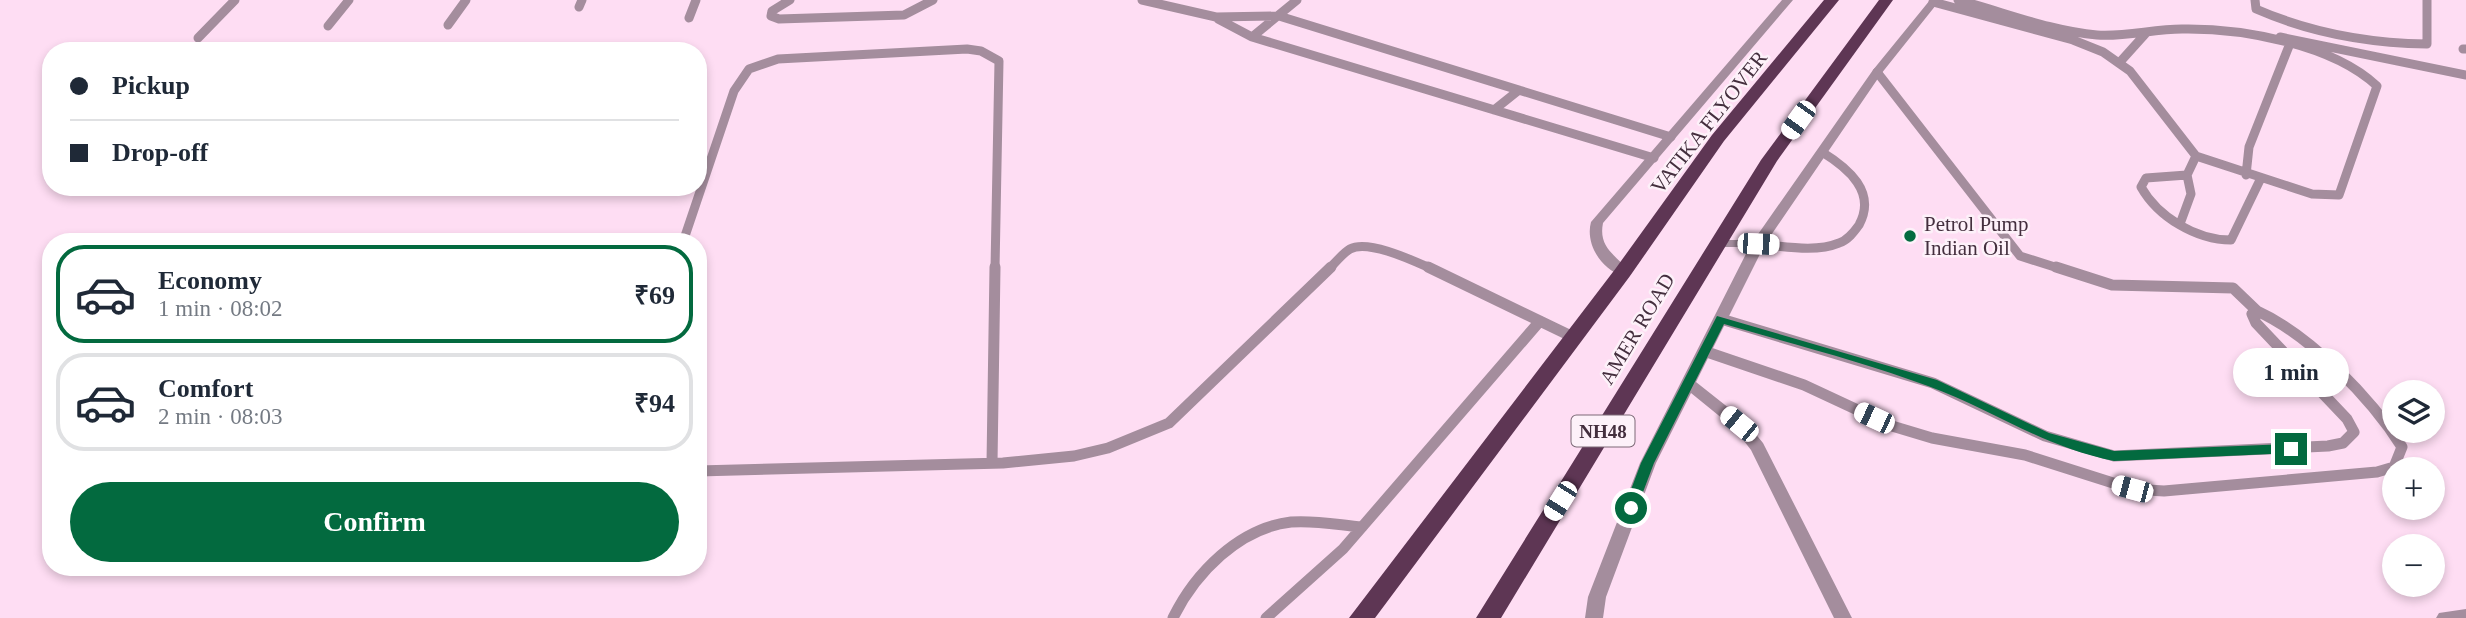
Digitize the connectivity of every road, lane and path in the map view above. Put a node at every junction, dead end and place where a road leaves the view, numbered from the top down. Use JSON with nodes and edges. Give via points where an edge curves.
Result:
{"nodes":[{"id":1,"x":234,"y":0,"type":"edge"},
{"id":2,"x":349,"y":0,"type":"edge"},
{"id":3,"x":466,"y":0,"type":"edge"},
{"id":4,"x":696,"y":0,"type":"edge"},
{"id":5,"x":790,"y":0,"type":"edge"},
{"id":6,"x":933,"y":0,"type":"edge"},
{"id":7,"x":1142,"y":0,"type":"edge"},
{"id":8,"x":1297,"y":0,"type":"edge"},
{"id":9,"x":1788,"y":0,"type":"edge"},
{"id":10,"x":1832,"y":0,"type":"edge"},
{"id":11,"x":1886,"y":0,"type":"edge"},
{"id":12,"x":1958,"y":0,"type":"edge"},
{"id":13,"x":2255,"y":0,"type":"edge"},
{"id":14,"x":2427,"y":0,"type":"edge"},
{"id":15,"x":1934,"y":1,"type":"edge"},
{"id":16,"x":1279,"y":16,"type":"junction"},
{"id":17,"x":1216,"y":17,"type":"junction"},
{"id":18,"x":689,"y":18,"type":"dead end"},
{"id":19,"x":449,"y":25,"type":"dead end"},
{"id":20,"x":328,"y":26,"type":"dead end"},
{"id":21,"x":2147,"y":32,"type":"junction"},
{"id":22,"x":1252,"y":37,"type":"junction"},
{"id":23,"x":198,"y":38,"type":"dead end"},
{"id":24,"x":2253,"y":38,"type":"junction"},
{"id":25,"x":2289,"y":46,"type":"junction"},
{"id":26,"x":2120,"y":62,"type":"junction"},
{"id":27,"x":1877,"y":72,"type":"junction"},
{"id":28,"x":2466,"y":75,"type":"edge"},
{"id":29,"x":1519,"y":90,"type":"junction"},
{"id":30,"x":1494,"y":110,"type":"junction"},
{"id":31,"x":1671,"y":137,"type":"junction"},
{"id":32,"x":1822,"y":152,"type":"junction"},
{"id":33,"x":2196,"y":156,"type":"junction"},
{"id":34,"x":1654,"y":158,"type":"junction"},
{"id":35,"x":707,"y":171,"type":"edge"},
{"id":36,"x":2188,"y":175,"type":"junction"},
{"id":37,"x":2246,"y":175,"type":"junction"},
{"id":38,"x":2260,"y":180,"type":"junction"},
{"id":39,"x":699,"y":196,"type":"edge"},
{"id":40,"x":2180,"y":224,"type":"junction"},
{"id":41,"x":686,"y":233,"type":"edge"},
{"id":42,"x":1717,"y":244,"type":"junction"},
{"id":43,"x":1758,"y":244,"type":"junction"},
{"id":44,"x":1623,"y":272,"type":"junction"},
{"id":45,"x":2257,"y":311,"type":"junction"},
{"id":46,"x":1721,"y":319,"type":"junction"},
{"id":47,"x":1539,"y":321,"type":"junction"},
{"id":48,"x":1573,"y":337,"type":"junction"},
{"id":49,"x":1704,"y":351,"type":"junction"},
{"id":50,"x":1688,"y":383,"type":"junction"},
{"id":51,"x":992,"y":463,"type":"junction"},
{"id":52,"x":707,"y":471,"type":"edge"},
{"id":53,"x":1362,"y":527,"type":"junction"},
{"id":54,"x":2466,"y":616,"type":"edge"},
{"id":55,"x":1173,"y":618,"type":"edge"},
{"id":56,"x":1266,"y":618,"type":"edge"},
{"id":57,"x":1361,"y":618,"type":"edge"},
{"id":58,"x":1488,"y":618,"type":"edge"},
{"id":59,"x":1594,"y":618,"type":"edge"},
{"id":60,"x":1843,"y":618,"type":"edge"},
{"id":61,"x":2445,"y":618,"type":"edge"}],
"edges":[{"from":1,"to":23,"type":"lane"},
{"from":2,"to":20,"type":"lane"},
{"from":3,"to":19,"type":"lane"},
{"from":4,"to":18,"type":"lane"},
{"from":5,"to":6,"type":"lane","via":[[771,16],[904,15]]},
{"from":7,"to":17,"type":"lane"},
{"from":8,"to":16,"type":"lane"},
{"from":9,"to":31,"type":"street"},
{"from":10,"to":44,"type":"highway","name":"VATIKA FLYOVER","via":[[1718,138]]},
{"from":11,"to":42,"type":"highway","number":"NH48","via":[[1769,160]]},
{"from":12,"to":21,"type":"lane","via":[[2095,35]]},
{"from":13,"to":14,"type":"lane","via":[[2256,9],[2283,22],[2341,37],[2427,44]]},
{"from":15,"to":26,"type":"lane","via":[[2073,40]]},
{"from":15,"to":27,"type":"street"},
{"from":16,"to":17,"type":"lane"},
{"from":16,"to":22,"type":"lane"},
{"from":16,"to":29,"type":"lane"},
{"from":17,"to":22,"type":"lane"},
{"from":21,"to":24,"type":"lane","via":[[2185,29]]},
{"from":21,"to":26,"type":"lane"},
{"from":22,"to":30,"type":"lane"},
{"from":24,"to":25,"type":"lane"},
{"from":24,"to":28,"type":"lane","via":[[2294,39]]},
{"from":25,"to":37,"type":"lane","via":[[2249,146]]},
{"from":25,"to":38,"type":"lane","via":[[2348,64],[2376,86],[2339,195],[2312,194]]},
{"from":26,"to":33,"type":"lane"},
{"from":27,"to":32,"type":"street"},
{"from":27,"to":45,"type":"lane","via":[[2020,256],[2112,285],[2233,288]]},
{"from":29,"to":30,"type":"lane"},
{"from":29,"to":31,"type":"lane"},
{"from":30,"to":34,"type":"lane"},
{"from":31,"to":34,"type":"street"},
{"from":32,"to":43,"type":"street"},
{"from":32,"to":43,"type":"lane","via":[[1838,161],[1862,186],[1865,216],[1851,237],[1838,244]]},
{"from":33,"to":36,"type":"lane"},
{"from":33,"to":37,"type":"lane"},
{"from":34,"to":44,"type":"street","via":[[1597,222],[1593,234],[1605,257]]},
{"from":35,"to":51,"type":"lane","via":[[734,92],[749,69],[778,59],[967,49],[993,55],[999,61]]},
{"from":36,"to":40,"type":"lane","via":[[2193,187]]},
{"from":36,"to":40,"type":"lane","via":[[2154,176],[2141,182],[2143,194]]},
{"from":37,"to":38,"type":"lane"},
{"from":38,"to":40,"type":"lane","via":[[2231,240],[2213,240]]},
{"from":39,"to":41,"type":"lane"},
{"from":42,"to":43,"type":"street"},
{"from":42,"to":58,"type":"highway","name":"AMER ROAD","number":"NH48"},
{"from":43,"to":46,"type":"street"},
{"from":44,"to":48,"type":"highway","name":"VATIKA FLYOVER"},
{"from":45,"to":46,"type":"lane","via":[[2252,314],[2256,323],[2347,419],[2354,432],[2350,440],[2318,447],[2105,454],[2053,440],[1933,383]]},
{"from":45,"to":49,"type":"lane","via":[[2279,320],[2387,423],[2402,447],[2393,467],[2293,481],[2164,491],[2132,489],[2025,455],[1892,426],[1804,385]]},
{"from":46,"to":49,"type":"street"},
{"from":47,"to":48,"type":"lane"},
{"from":47,"to":51,"type":"lane","via":[[1409,258],[1364,246],[1350,249],[1169,423],[1145,438],[1109,450]]},
{"from":47,"to":53,"type":"lane"},
{"from":48,"to":57,"type":"highway","name":"VATIKA FLYOVER"},
{"from":49,"to":50,"type":"street"},
{"from":50,"to":59,"type":"street","via":[[1648,463],[1597,597]]},
{"from":50,"to":60,"type":"street","via":[[1739,424],[1757,447]]},
{"from":51,"to":52,"type":"lane"},
{"from":53,"to":55,"type":"lane","via":[[1301,522],[1262,530],[1220,559],[1181,598]]},
{"from":53,"to":56,"type":"lane"},
{"from":54,"to":61,"type":"street"}]}
